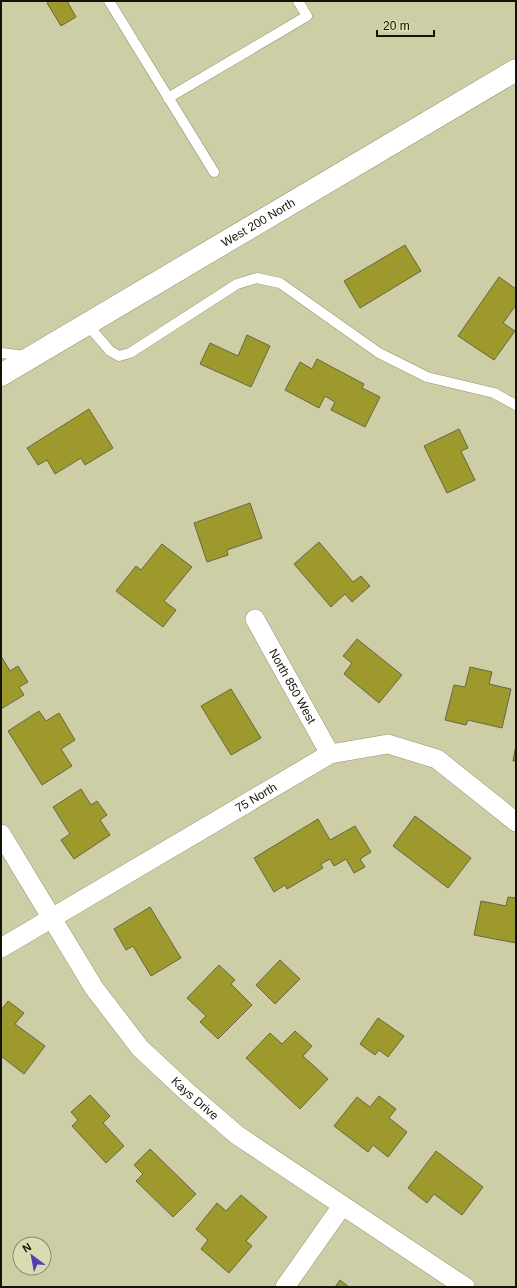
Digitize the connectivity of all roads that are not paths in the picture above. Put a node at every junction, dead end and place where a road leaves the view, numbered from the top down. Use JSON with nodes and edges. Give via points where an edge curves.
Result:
{"nodes":[{"id":1,"x":108,"y":1,"type":"edge"},
{"id":2,"x":298,"y":1,"type":"edge"},
{"id":3,"x":516,"y":70,"type":"edge"},
{"id":4,"x":168,"y":98,"type":"junction"},
{"id":5,"x":214,"y":172,"type":"dead end"},
{"id":6,"x":87,"y":324,"type":"junction"},
{"id":7,"x":1,"y":352,"type":"edge"},
{"id":8,"x":30,"y":357,"type":"junction"},
{"id":9,"x":1,"y":374,"type":"edge"},
{"id":10,"x":516,"y":405,"type":"edge"},
{"id":11,"x":255,"y":619,"type":"dead end"},
{"id":12,"x":330,"y":754,"type":"junction"},
{"id":13,"x":516,"y":822,"type":"edge"},
{"id":14,"x":1,"y":834,"type":"edge"},
{"id":15,"x":52,"y":918,"type":"junction"},
{"id":16,"x":1,"y":948,"type":"edge"},
{"id":17,"x":342,"y":1206,"type":"junction"},
{"id":18,"x":285,"y":1287,"type":"edge"},
{"id":19,"x":465,"y":1287,"type":"edge"}],
"edges":[{"from":1,"to":4,"type":"lane"},
{"from":2,"to":4,"type":"lane","via":[[306,16]]},
{"from":3,"to":6,"type":"main road","name":"West 200 North"},
{"from":4,"to":5,"type":"lane"},
{"from":6,"to":8,"type":"main road","name":"West 200 North"},
{"from":6,"to":10,"type":"lane","via":[[110,351],[119,356],[130,352],[237,284],[257,278],[280,283],[379,353],[427,377],[494,394]]},
{"from":7,"to":8,"type":"lane"},
{"from":8,"to":9,"type":"main road","name":"West 200 North"},
{"from":11,"to":12,"type":"street","name":"North 850 West"},
{"from":12,"to":13,"type":"street","name":"75 North","via":[[388,744],[437,759]]},
{"from":12,"to":15,"type":"street","name":"75 North"},
{"from":14,"to":15,"type":"street","name":"Kays Drive"},
{"from":15,"to":16,"type":"street","name":"75 North"},
{"from":15,"to":17,"type":"street","name":"Kays Drive","via":[[94,988],[140,1048],[237,1135]]},
{"from":17,"to":18,"type":"street"},
{"from":17,"to":19,"type":"street","name":"Kays Drive"}]}
